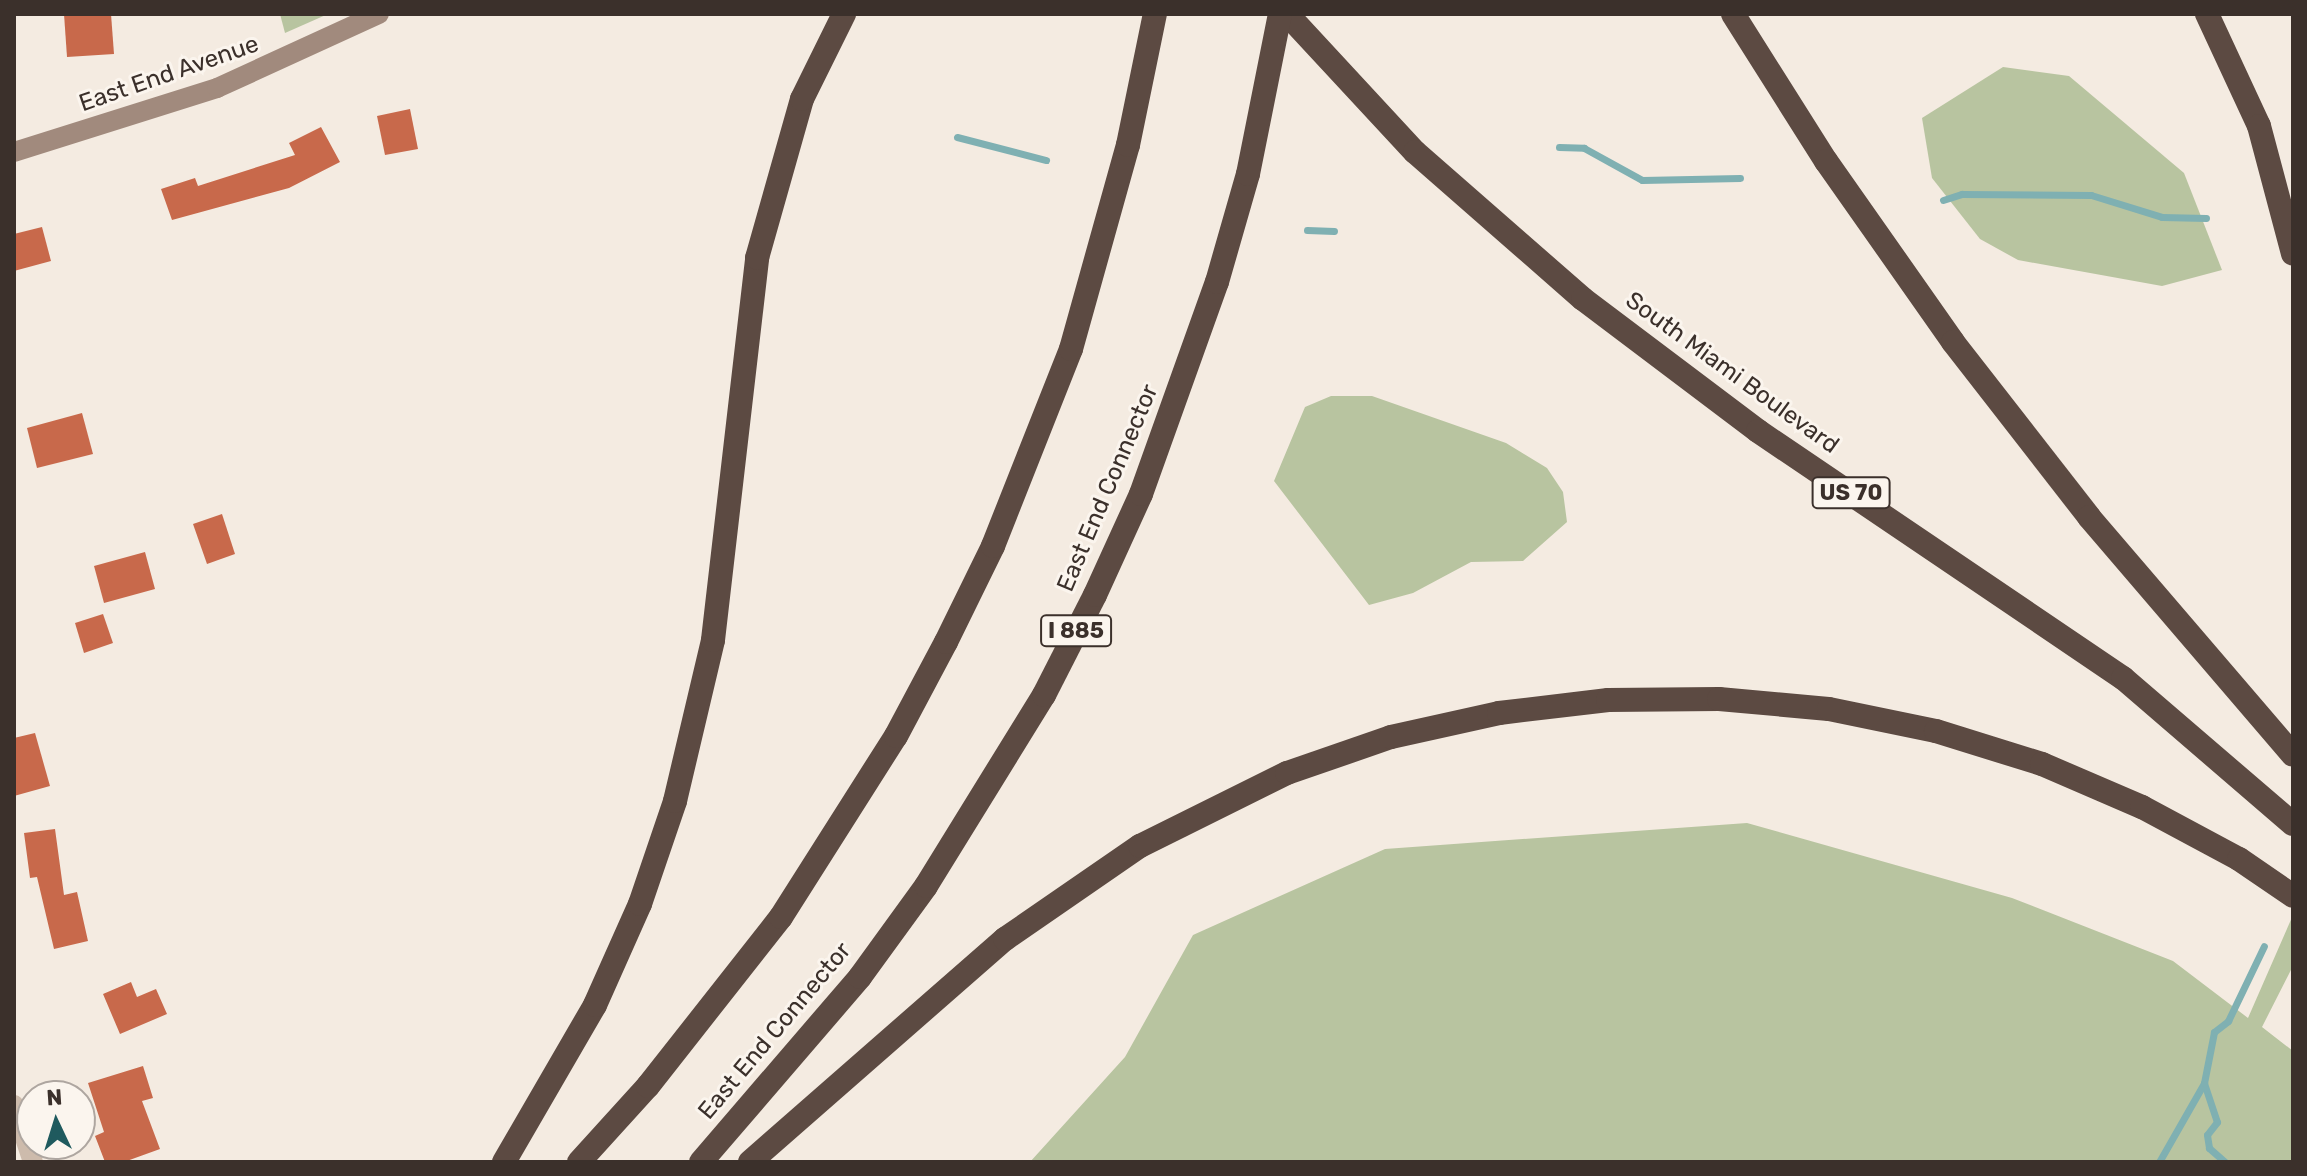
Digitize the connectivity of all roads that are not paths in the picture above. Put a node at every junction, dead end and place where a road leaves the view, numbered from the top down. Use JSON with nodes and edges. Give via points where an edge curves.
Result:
{"nodes":[{"id":1,"x":379,"y":14,"type":"edge"},
{"id":2,"x":844,"y":14,"type":"edge"},
{"id":3,"x":1155,"y":14,"type":"edge"},
{"id":4,"x":1280,"y":14,"type":"edge"},
{"id":5,"x":1287,"y":14,"type":"edge"},
{"id":6,"x":1733,"y":14,"type":"edge"},
{"id":7,"x":2207,"y":14,"type":"edge"},
{"id":8,"x":14,"y":152,"type":"edge"},
{"id":9,"x":2293,"y":254,"type":"edge"},
{"id":10,"x":2293,"y":755,"type":"edge"},
{"id":11,"x":2293,"y":824,"type":"edge"},
{"id":12,"x":2293,"y":896,"type":"edge"},
{"id":13,"x":14,"y":1105,"type":"edge"},
{"id":14,"x":33,"y":1162,"type":"edge"},
{"id":15,"x":504,"y":1162,"type":"edge"},
{"id":16,"x":579,"y":1162,"type":"edge"},
{"id":17,"x":701,"y":1162,"type":"edge"},
{"id":18,"x":750,"y":1162,"type":"edge"}],
"edges":[{"from":1,"to":8,"type":"street","name":"East End Avenue","via":[[217,88]]},
{"from":2,"to":15,"type":"highway","via":[[802,99],[759,244],[713,640],[675,801],[640,904],[595,1005]]},
{"from":3,"to":16,"type":"highway","via":[[1125,160],[1071,349],[993,546],[946,642],[888,749],[781,917],[648,1086]]},
{"from":4,"to":17,"type":"highway","name":"East End Connector","number":"I 885","via":[[1248,174],[1217,282],[1141,494],[1095,595],[1037,707],[926,886],[851,988]]},
{"from":5,"to":11,"type":"highway","name":"South Miami Boulevard","number":"US 70","via":[[1415,152],[1583,299],[1758,431],[2123,678]]},
{"from":6,"to":10,"type":"highway","via":[[1835,174],[1961,353],[2089,517]]},
{"from":7,"to":9,"type":"highway","via":[[2259,126]]},
{"from":12,"to":18,"type":"highway","via":[[2239,859],[2142,807],[2042,764],[1936,731],[1829,709],[1719,699],[1608,700],[1499,713],[1391,737],[1287,773],[1140,846],[1005,939]]},
{"from":13,"to":14,"type":"street"}]}
